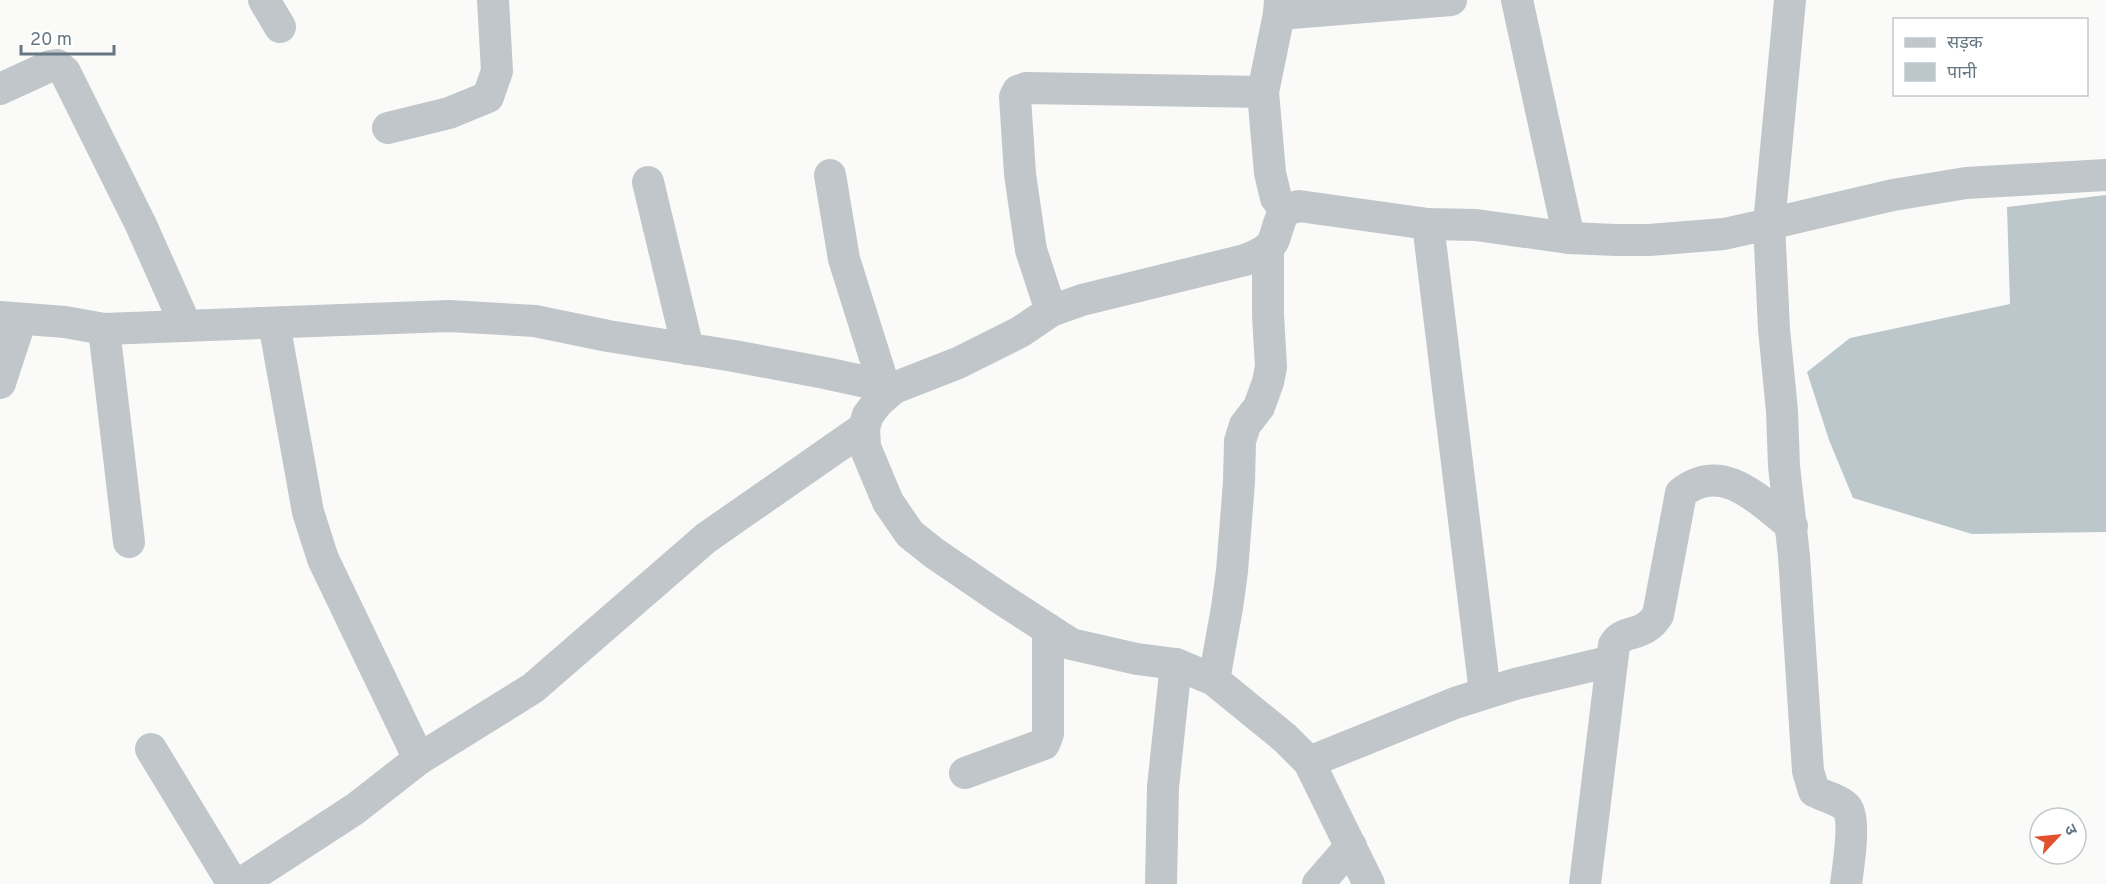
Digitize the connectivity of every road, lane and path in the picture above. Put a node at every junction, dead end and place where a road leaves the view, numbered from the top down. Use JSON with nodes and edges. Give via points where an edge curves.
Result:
{"nodes":[{"id":1,"x":264,"y":0,"type":"edge"},
{"id":2,"x":493,"y":0,"type":"edge"},
{"id":3,"x":1451,"y":0,"type":"edge"},
{"id":4,"x":1517,"y":0,"type":"edge"},
{"id":5,"x":1790,"y":0,"type":"edge"},
{"id":6,"x":1280,"y":7,"type":"edge"},
{"id":7,"x":280,"y":27,"type":"dead end"},
{"id":8,"x":0,"y":89,"type":"edge"},
{"id":9,"x":1263,"y":92,"type":"junction"},
{"id":10,"x":388,"y":128,"type":"dead end"},
{"id":11,"x":830,"y":175,"type":"dead end"},
{"id":12,"x":2106,"y":175,"type":"edge"},
{"id":13,"x":648,"y":182,"type":"dead end"},
{"id":14,"x":1285,"y":210,"type":"junction"},
{"id":15,"x":1428,"y":224,"type":"junction"},
{"id":16,"x":1769,"y":224,"type":"junction"},
{"id":17,"x":1569,"y":238,"type":"junction"},
{"id":18,"x":1268,"y":249,"type":"junction"},
{"id":19,"x":1051,"y":311,"type":"junction"},
{"id":20,"x":11,"y":318,"type":"edge"},
{"id":21,"x":274,"y":323,"type":"junction"},
{"id":22,"x":186,"y":326,"type":"junction"},
{"id":23,"x":104,"y":329,"type":"junction"},
{"id":24,"x":688,"y":349,"type":"junction"},
{"id":25,"x":0,"y":383,"type":"edge"},
{"id":26,"x":889,"y":387,"type":"junction"},
{"id":27,"x":864,"y":428,"type":"junction"},
{"id":28,"x":1792,"y":526,"type":"junction"},
{"id":29,"x":129,"y":543,"type":"dead end"},
{"id":30,"x":1048,"y":629,"type":"junction"},
{"id":31,"x":1612,"y":661,"type":"junction"},
{"id":32,"x":1176,"y":664,"type":"junction"},
{"id":33,"x":1214,"y":680,"type":"junction"},
{"id":34,"x":1485,"y":693,"type":"junction"},
{"id":35,"x":151,"y":749,"type":"dead end"},
{"id":36,"x":419,"y":759,"type":"junction"},
{"id":37,"x":1309,"y":762,"type":"junction"},
{"id":38,"x":964,"y":772,"type":"dead end"},
{"id":39,"x":1351,"y":846,"type":"junction"},
{"id":40,"x":233,"y":884,"type":"edge"},
{"id":41,"x":240,"y":884,"type":"edge"},
{"id":42,"x":1161,"y":884,"type":"edge"},
{"id":43,"x":1318,"y":884,"type":"edge"},
{"id":44,"x":1369,"y":884,"type":"edge"},
{"id":45,"x":1585,"y":884,"type":"edge"},
{"id":46,"x":1846,"y":884,"type":"edge"}],
"edges":[{"from":1,"to":7,"type":"street"},
{"from":2,"to":10,"type":"street","via":[[497,71],[488,97],[449,113]]},
{"from":3,"to":6,"type":"street"},
{"from":4,"to":17,"type":"street"},
{"from":5,"to":16,"type":"street"},
{"from":6,"to":9,"type":"street"},
{"from":8,"to":22,"type":"street","via":[[50,66],[57,65],[65,72]]},
{"from":9,"to":14,"type":"street","via":[[1270,173],[1276,198]]},
{"from":9,"to":19,"type":"street","via":[[1026,88],[1018,92],[1015,98],[1020,174],[1031,250]]},
{"from":11,"to":26,"type":"street","via":[[844,259]]},
{"from":12,"to":16,"type":"street","via":[[1966,183],[1893,195]]},
{"from":13,"to":24,"type":"street"},
{"from":14,"to":15,"type":"street","via":[[1299,206]]},
{"from":14,"to":18,"type":"street"},
{"from":15,"to":17,"type":"street","via":[[1476,225]]},
{"from":15,"to":34,"type":"street"},
{"from":16,"to":17,"type":"street","via":[[1724,234],[1649,240]]},
{"from":16,"to":28,"type":"street","via":[[1784,466]]},
{"from":18,"to":19,"type":"street","via":[[1245,260]]},
{"from":18,"to":33,"type":"street","via":[[1271,367],[1259,407],[1245,425],[1240,441],[1232,571]]},
{"from":19,"to":26,"type":"street","via":[[1020,332],[958,363]]},
{"from":20,"to":23,"type":"street"},
{"from":20,"to":25,"type":"street"},
{"from":21,"to":22,"type":"street"},
{"from":21,"to":24,"type":"street","via":[[459,316],[535,321]]},
{"from":21,"to":36,"type":"street","via":[[308,512],[323,559]]},
{"from":22,"to":23,"type":"street"},
{"from":23,"to":29,"type":"street"},
{"from":24,"to":26,"type":"street"},
{"from":26,"to":27,"type":"street","via":[[868,415]]},
{"from":27,"to":30,"type":"street","via":[[866,447],[888,502],[910,534]]},
{"from":27,"to":36,"type":"street","via":[[706,538],[533,688]]},
{"from":28,"to":31,"type":"street","via":[[1729,482],[1711,479],[1691,484],[1680,493],[1658,615],[1643,631],[1617,639]]},
{"from":28,"to":46,"type":"street","via":[[1808,771],[1814,791],[1848,809],[1851,822]]},
{"from":30,"to":32,"type":"street","via":[[1071,644]]},
{"from":30,"to":38,"type":"street","via":[[1048,734],[1044,744]]},
{"from":31,"to":34,"type":"street"},
{"from":31,"to":45,"type":"street"},
{"from":32,"to":33,"type":"street"},
{"from":32,"to":42,"type":"street","via":[[1163,788]]},
{"from":33,"to":37,"type":"street"},
{"from":34,"to":37,"type":"street"},
{"from":35,"to":40,"type":"street"},
{"from":36,"to":41,"type":"street","via":[[355,809]]},
{"from":37,"to":39,"type":"street"},
{"from":39,"to":43,"type":"street"},
{"from":39,"to":44,"type":"street"}]}
